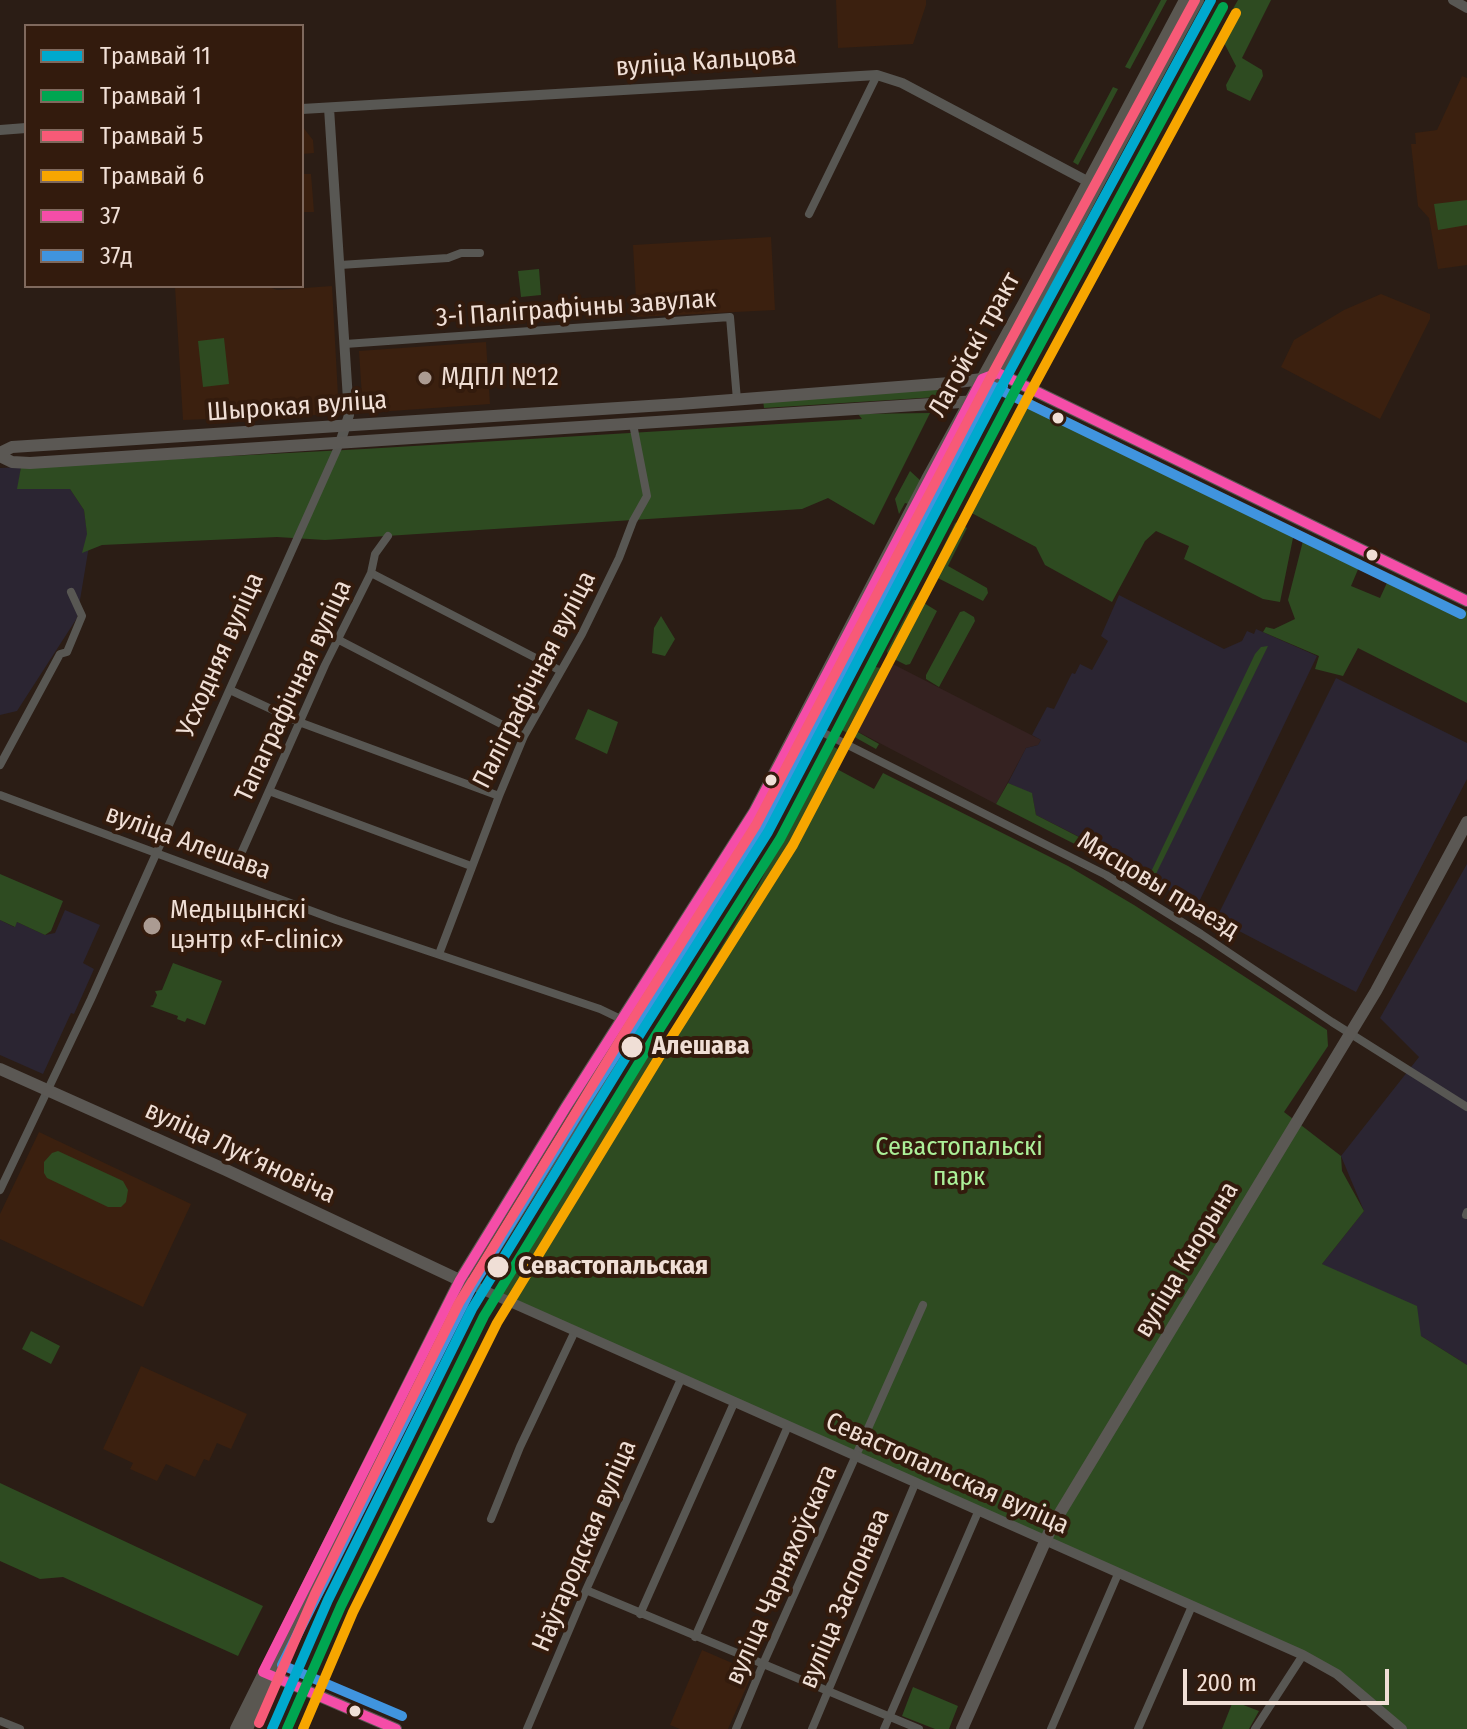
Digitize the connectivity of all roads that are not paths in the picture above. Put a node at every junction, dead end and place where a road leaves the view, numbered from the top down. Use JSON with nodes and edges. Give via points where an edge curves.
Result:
{"nodes":[{"id":1,"x":1185,"y":0,"type":"edge"},
{"id":2,"x":1198,"y":0,"type":"edge"},
{"id":3,"x":1453,"y":0,"type":"edge"},
{"id":4,"x":1467,"y":8,"type":"edge"},
{"id":5,"x":1159,"y":62,"type":"junction"},
{"id":6,"x":877,"y":75,"type":"junction"},
{"id":7,"x":329,"y":108,"type":"junction"},
{"id":8,"x":304,"y":109,"type":"edge"},
{"id":9,"x":24,"y":128,"type":"edge"},
{"id":10,"x":0,"y":130,"type":"edge"},
{"id":11,"x":1092,"y":184,"type":"junction"},
{"id":12,"x":809,"y":214,"type":"dead end"},
{"id":13,"x":480,"y":253,"type":"dead end"},
{"id":14,"x":340,"y":265,"type":"junction"},
{"id":15,"x":345,"y":344,"type":"junction"},
{"id":16,"x":998,"y":373,"type":"junction"},
{"id":17,"x":982,"y":379,"type":"junction"},
{"id":18,"x":752,"y":398,"type":"junction"},
{"id":19,"x":737,"y":400,"type":"junction"},
{"id":20,"x":984,"y":401,"type":"junction"},
{"id":21,"x":963,"y":406,"type":"junction"},
{"id":22,"x":754,"y":416,"type":"junction"},
{"id":23,"x":633,"y":424,"type":"junction"},
{"id":24,"x":347,"y":426,"type":"junction"},
{"id":25,"x":340,"y":443,"type":"junction"},
{"id":26,"x":0,"y":454,"type":"edge"},
{"id":27,"x":388,"y":536,"type":"dead end"},
{"id":28,"x":371,"y":573,"type":"junction"},
{"id":29,"x":71,"y":592,"type":"dead end"},
{"id":30,"x":1467,"y":601,"type":"edge"},
{"id":31,"x":339,"y":640,"type":"junction"},
{"id":32,"x":561,"y":671,"type":"junction"},
{"id":33,"x":230,"y":690,"type":"junction"},
{"id":34,"x":299,"y":722,"type":"junction"},
{"id":35,"x":807,"y":724,"type":"junction"},
{"id":36,"x":524,"y":736,"type":"junction"},
{"id":37,"x":0,"y":765,"type":"edge"},
{"id":38,"x":269,"y":791,"type":"junction"},
{"id":39,"x":0,"y":795,"type":"edge"},
{"id":40,"x":499,"y":796,"type":"junction"},
{"id":41,"x":1467,"y":822,"type":"edge"},
{"id":42,"x":156,"y":852,"type":"junction"},
{"id":43,"x":236,"y":865,"type":"dead end"},
{"id":44,"x":471,"y":866,"type":"junction"},
{"id":45,"x":439,"y":954,"type":"junction"},
{"id":46,"x":627,"y":1023,"type":"junction"},
{"id":47,"x":1351,"y":1033,"type":"junction"},
{"id":48,"x":0,"y":1069,"type":"edge"},
{"id":49,"x":49,"y":1091,"type":"junction"},
{"id":50,"x":1467,"y":1107,"type":"edge"},
{"id":51,"x":0,"y":1190,"type":"edge"},
{"id":52,"x":466,"y":1283,"type":"junction"},
{"id":53,"x":923,"y":1305,"type":"dead end"},
{"id":54,"x":575,"y":1331,"type":"junction"},
{"id":55,"x":681,"y":1379,"type":"junction"},
{"id":56,"x":734,"y":1403,"type":"junction"},
{"id":57,"x":788,"y":1426,"type":"junction"},
{"id":58,"x":856,"y":1457,"type":"junction"},
{"id":59,"x":915,"y":1484,"type":"junction"},
{"id":60,"x":978,"y":1512,"type":"junction"},
{"id":61,"x":491,"y":1519,"type":"dead end"},
{"id":62,"x":1045,"y":1542,"type":"junction"},
{"id":63,"x":1118,"y":1574,"type":"junction"},
{"id":64,"x":586,"y":1590,"type":"junction"},
{"id":65,"x":1192,"y":1606,"type":"junction"},
{"id":66,"x":640,"y":1614,"type":"junction"},
{"id":67,"x":695,"y":1637,"type":"junction"},
{"id":68,"x":1303,"y":1655,"type":"junction"},
{"id":69,"x":763,"y":1664,"type":"junction"},
{"id":70,"x":268,"y":1674,"type":"junction"},
{"id":71,"x":828,"y":1691,"type":"junction"},
{"id":72,"x":889,"y":1717,"type":"junction"},
{"id":73,"x":0,"y":1721,"type":"edge"},
{"id":74,"x":20,"y":1729,"type":"edge"},
{"id":75,"x":236,"y":1729,"type":"edge"},
{"id":76,"x":247,"y":1729,"type":"edge"},
{"id":77,"x":396,"y":1729,"type":"edge"},
{"id":78,"x":527,"y":1729,"type":"edge"},
{"id":79,"x":736,"y":1729,"type":"edge"},
{"id":80,"x":812,"y":1729,"type":"edge"},
{"id":81,"x":884,"y":1729,"type":"edge"},
{"id":82,"x":919,"y":1729,"type":"edge"},
{"id":83,"x":962,"y":1729,"type":"edge"},
{"id":84,"x":1051,"y":1729,"type":"edge"},
{"id":85,"x":1138,"y":1729,"type":"edge"},
{"id":86,"x":1255,"y":1729,"type":"edge"},
{"id":87,"x":1402,"y":1729,"type":"edge"}],
"edges":[{"from":1,"to":5,"type":"main road","name":"Лагойскі тракт"},
{"from":2,"to":5,"type":"main road","name":"Лагойскі тракт"},
{"from":3,"to":4,"type":"street"},
{"from":5,"to":11,"type":"main road","name":"Лагойскі тракт"},
{"from":6,"to":7,"type":"street","name":"вуліца Кальцова"},
{"from":6,"to":11,"type":"street","name":"вуліца Кальцова","via":[[902,83]]},
{"from":6,"to":12,"type":"street"},
{"from":7,"to":8,"type":"street","name":"вуліца Кальцова"},
{"from":7,"to":14,"type":"street","name":"Усходняя вуліца"},
{"from":9,"to":10,"type":"street"},
{"from":11,"to":16,"type":"main road","name":"Лагойскі тракт"},
{"from":11,"to":17,"type":"main road","name":"Лагойскі тракт"},
{"from":13,"to":14,"type":"street"},
{"from":14,"to":15,"type":"street","name":"Усходняя вуліца"},
{"from":15,"to":19,"type":"street","name":"3-і Паліграфічны завулак","via":[[730,317]]},
{"from":15,"to":24,"type":"street","name":"Усходняя вуліца"},
{"from":16,"to":17,"type":"main road","name":"Шырокая вуліца"},
{"from":16,"to":20,"type":"main road","name":"Лагойскі тракт"},
{"from":16,"to":30,"type":"main road"},
{"from":17,"to":18,"type":"main road","name":"Шырокая вуліца"},
{"from":17,"to":21,"type":"main road","name":"Лагойскі тракт"},
{"from":18,"to":19,"type":"main road","name":"Шырокая вуліца"},
{"from":18,"to":22,"type":"main road"},
{"from":19,"to":24,"type":"main road","name":"Шырокая вуліца"},
{"from":20,"to":21,"type":"main road","name":"Шырокая вуліца"},
{"from":20,"to":35,"type":"main road","name":"Лагойскі тракт"},
{"from":21,"to":22,"type":"main road","name":"Шырокая вуліца"},
{"from":21,"to":35,"type":"main road","name":"Лагойскі тракт"},
{"from":22,"to":23,"type":"main road","name":"Шырокая вуліца"},
{"from":23,"to":25,"type":"main road","name":"Шырокая вуліца"},
{"from":23,"to":32,"type":"street","name":"Паліграфічная вуліца","via":[[647,496]]},
{"from":24,"to":25,"type":"street","name":"Усходняя вуліца"},
{"from":24,"to":26,"type":"main road","name":"Шырокая вуліца","via":[[12,447]]},
{"from":25,"to":26,"type":"main road","name":"Шырокая вуліца","via":[[30,463],[12,462]]},
{"from":25,"to":33,"type":"street","name":"Усходняя вуліца"},
{"from":27,"to":28,"type":"street","name":"Тапаграфічная вуліца","via":[[375,554]]},
{"from":28,"to":31,"type":"street","name":"Тапаграфічная вуліца"},
{"from":28,"to":32,"type":"street"},
{"from":29,"to":37,"type":"street","via":[[82,616],[67,652],[60,654]]},
{"from":31,"to":34,"type":"street","name":"Тапаграфічная вуліца"},
{"from":31,"to":36,"type":"street"},
{"from":32,"to":36,"type":"street","name":"Паліграфічная вуліца"},
{"from":33,"to":34,"type":"street"},
{"from":33,"to":42,"type":"street","name":"Усходняя вуліца"},
{"from":34,"to":38,"type":"street","name":"Тапаграфічная вуліца"},
{"from":34,"to":40,"type":"street"},
{"from":35,"to":46,"type":"main road","name":"Лагойскі тракт"},
{"from":35,"to":47,"type":"street","name":"Мясцовы праезд","via":[[1106,875]]},
{"from":36,"to":40,"type":"street","name":"Паліграфічная вуліца"},
{"from":38,"to":43,"type":"street","name":"Тапаграфічная вуліца"},
{"from":38,"to":44,"type":"street"},
{"from":39,"to":42,"type":"street","name":"вуліца Алешава"},
{"from":40,"to":44,"type":"street","name":"Паліграфічная вуліца"},
{"from":41,"to":47,"type":"main road","name":"вуліца Кнорына"},
{"from":42,"to":45,"type":"street","name":"вуліца Алешава"},
{"from":42,"to":49,"type":"street","name":"Усходняя вуліца"},
{"from":44,"to":45,"type":"street","name":"Паліграфічная вуліца"},
{"from":45,"to":46,"type":"street","name":"вуліца Алешава"},
{"from":46,"to":52,"type":"main road","name":"Лагойскі тракт"},
{"from":47,"to":50,"type":"street","name":"Мясцовы праезд"},
{"from":47,"to":62,"type":"main road","name":"вуліца Кнорына"},
{"from":48,"to":49,"type":"main road","name":"вуліца Лукʼяновіча"},
{"from":49,"to":51,"type":"street","name":"Усходняя вуліца","via":[[8,1162]]},
{"from":49,"to":52,"type":"main road","name":"вуліца Лукʼяновіча"},
{"from":52,"to":54,"type":"street","name":"Севастопальская вуліца"},
{"from":52,"to":70,"type":"main road","name":"Лагойскі тракт"},
{"from":53,"to":58,"type":"street","name":"вуліца Чарняхоўскага"},
{"from":54,"to":55,"type":"street","name":"Севастопальская вуліца"},
{"from":54,"to":61,"type":"street"},
{"from":55,"to":56,"type":"street","name":"Севастопальская вуліца"},
{"from":55,"to":64,"type":"street","name":"Наўгародская вуліца"},
{"from":56,"to":57,"type":"street","name":"Севастопальская вуліца"},
{"from":56,"to":66,"type":"street"},
{"from":57,"to":58,"type":"street","name":"Севастопальская вуліца"},
{"from":57,"to":67,"type":"street"},
{"from":58,"to":59,"type":"street","name":"Севастопальская вуліца"},
{"from":58,"to":69,"type":"street","name":"вуліца Чарняхоўскага"},
{"from":59,"to":60,"type":"street","name":"Севастопальская вуліца"},
{"from":59,"to":71,"type":"street","name":"вуліца Заслонава"},
{"from":60,"to":62,"type":"street","name":"Севастопальская вуліца"},
{"from":60,"to":72,"type":"street"},
{"from":62,"to":63,"type":"street","name":"Севастопальская вуліца"},
{"from":62,"to":83,"type":"main road","name":"вуліца Кнорына"},
{"from":63,"to":65,"type":"street","name":"Севастопальская вуліца"},
{"from":63,"to":84,"type":"street"},
{"from":64,"to":66,"type":"street"},
{"from":64,"to":78,"type":"street","name":"Наўгародская вуліца"},
{"from":65,"to":68,"type":"street","name":"Севастопальская вуліца"},
{"from":65,"to":85,"type":"street"},
{"from":66,"to":67,"type":"street"},
{"from":67,"to":69,"type":"street"},
{"from":68,"to":86,"type":"street"},
{"from":68,"to":87,"type":"street","name":"Севастопальская вуліца","via":[[1337,1674]]},
{"from":69,"to":71,"type":"street"},
{"from":69,"to":79,"type":"street","name":"вуліца Чарняхоўскага"},
{"from":70,"to":75,"type":"main road"},
{"from":70,"to":76,"type":"main road"},
{"from":70,"to":77,"type":"main road"},
{"from":71,"to":72,"type":"street"},
{"from":71,"to":80,"type":"street","name":"вуліца Заслонава"},
{"from":72,"to":81,"type":"street"},
{"from":72,"to":82,"type":"street"},
{"from":73,"to":74,"type":"street"}]}
